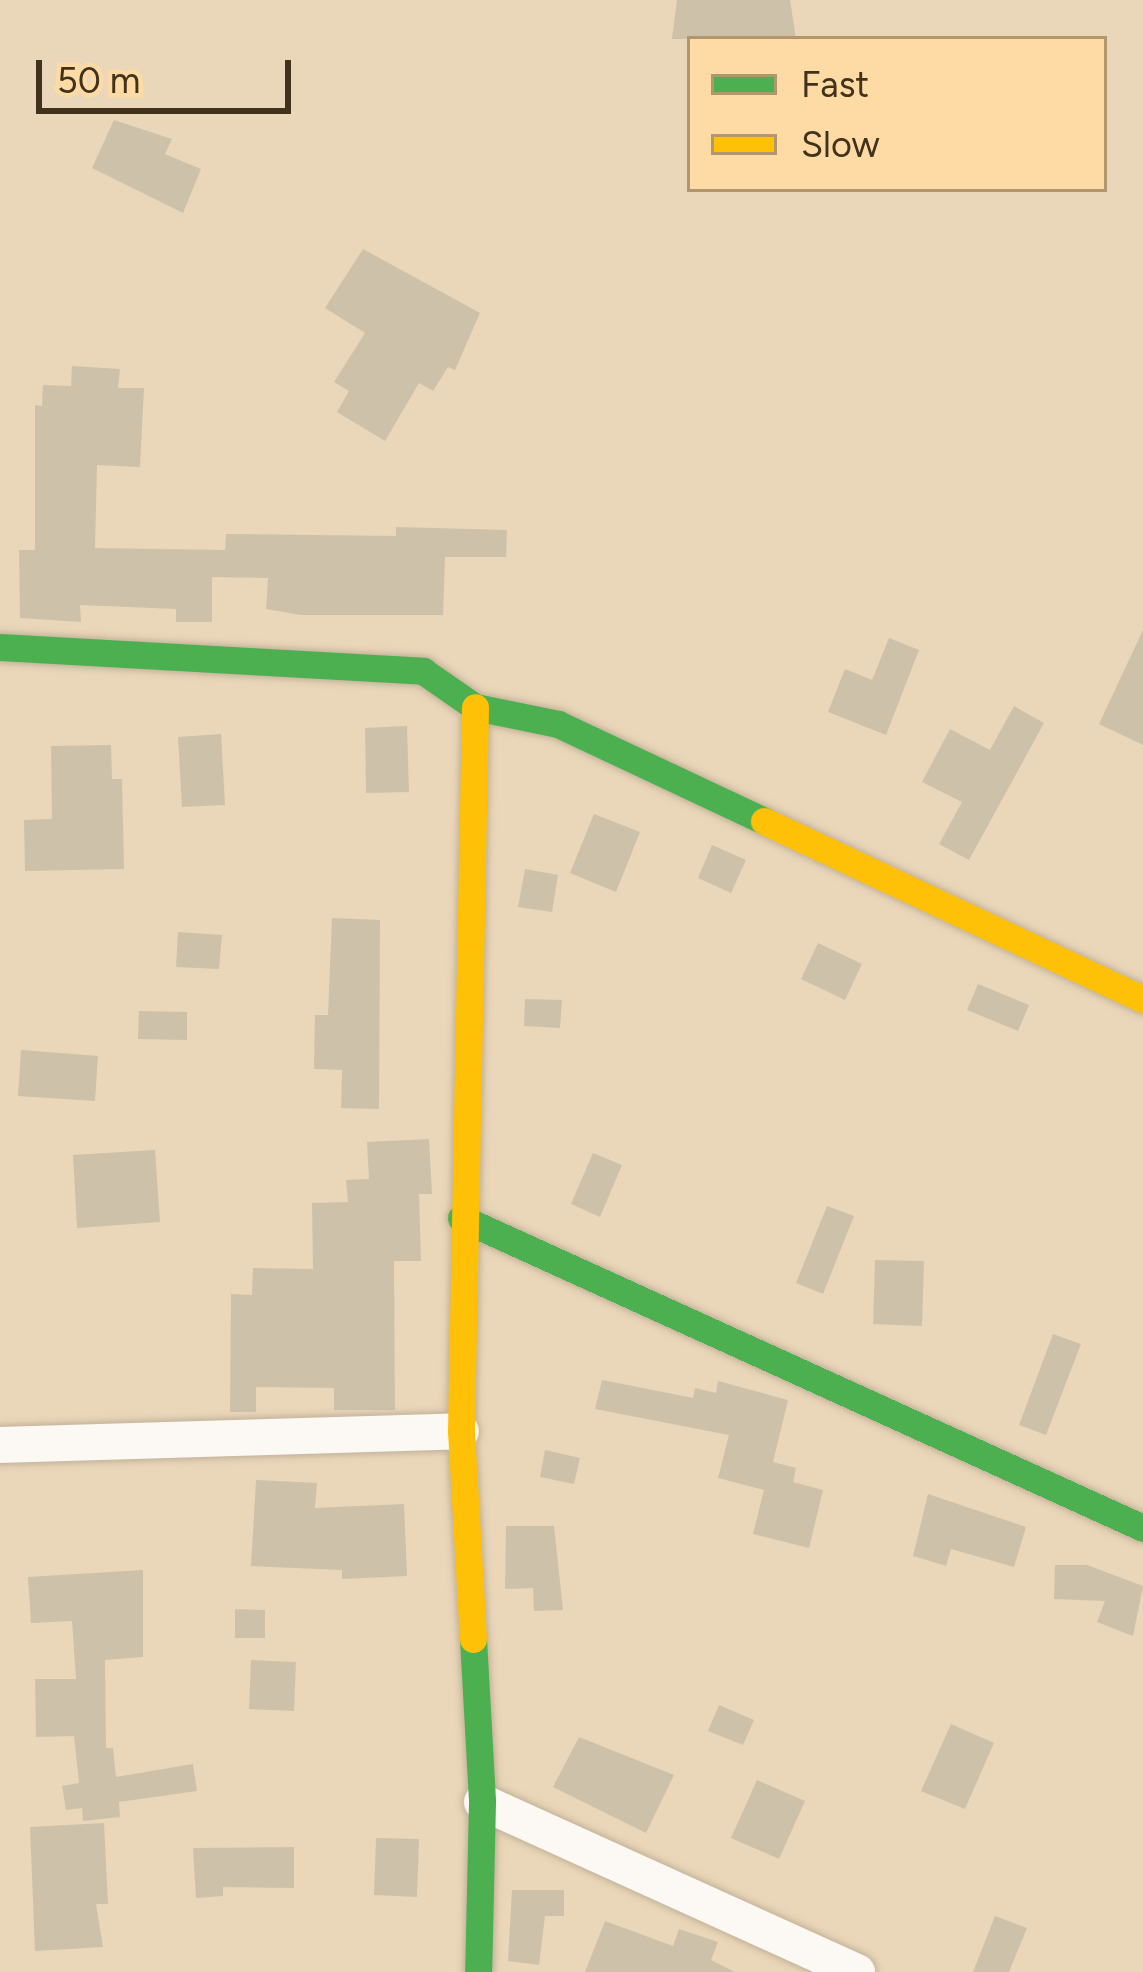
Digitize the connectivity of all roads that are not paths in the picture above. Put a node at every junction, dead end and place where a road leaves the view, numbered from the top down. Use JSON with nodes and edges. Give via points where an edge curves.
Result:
{"nodes":[{"id":1,"x":0,"y":647,"type":"edge"},
{"id":2,"x":476,"y":707,"type":"junction"},
{"id":3,"x":1143,"y":999,"type":"edge"},
{"id":4,"x":461,"y":1218,"type":"junction"},
{"id":5,"x":461,"y":1431,"type":"junction"},
{"id":6,"x":0,"y":1445,"type":"edge"},
{"id":7,"x":1143,"y":1528,"type":"edge"},
{"id":8,"x":482,"y":1802,"type":"junction"},
{"id":9,"x":478,"y":1972,"type":"edge"},
{"id":10,"x":857,"y":1972,"type":"edge"}],
"edges":[{"from":1,"to":2,"type":"street","via":[[423,671]]},
{"from":2,"to":3,"type":"street","via":[[558,724]]},
{"from":2,"to":4,"type":"street"},
{"from":4,"to":5,"type":"street"},
{"from":4,"to":7,"type":"street"},
{"from":5,"to":6,"type":"street"},
{"from":5,"to":8,"type":"street"},
{"from":8,"to":9,"type":"street"},
{"from":8,"to":10,"type":"street"}]}
